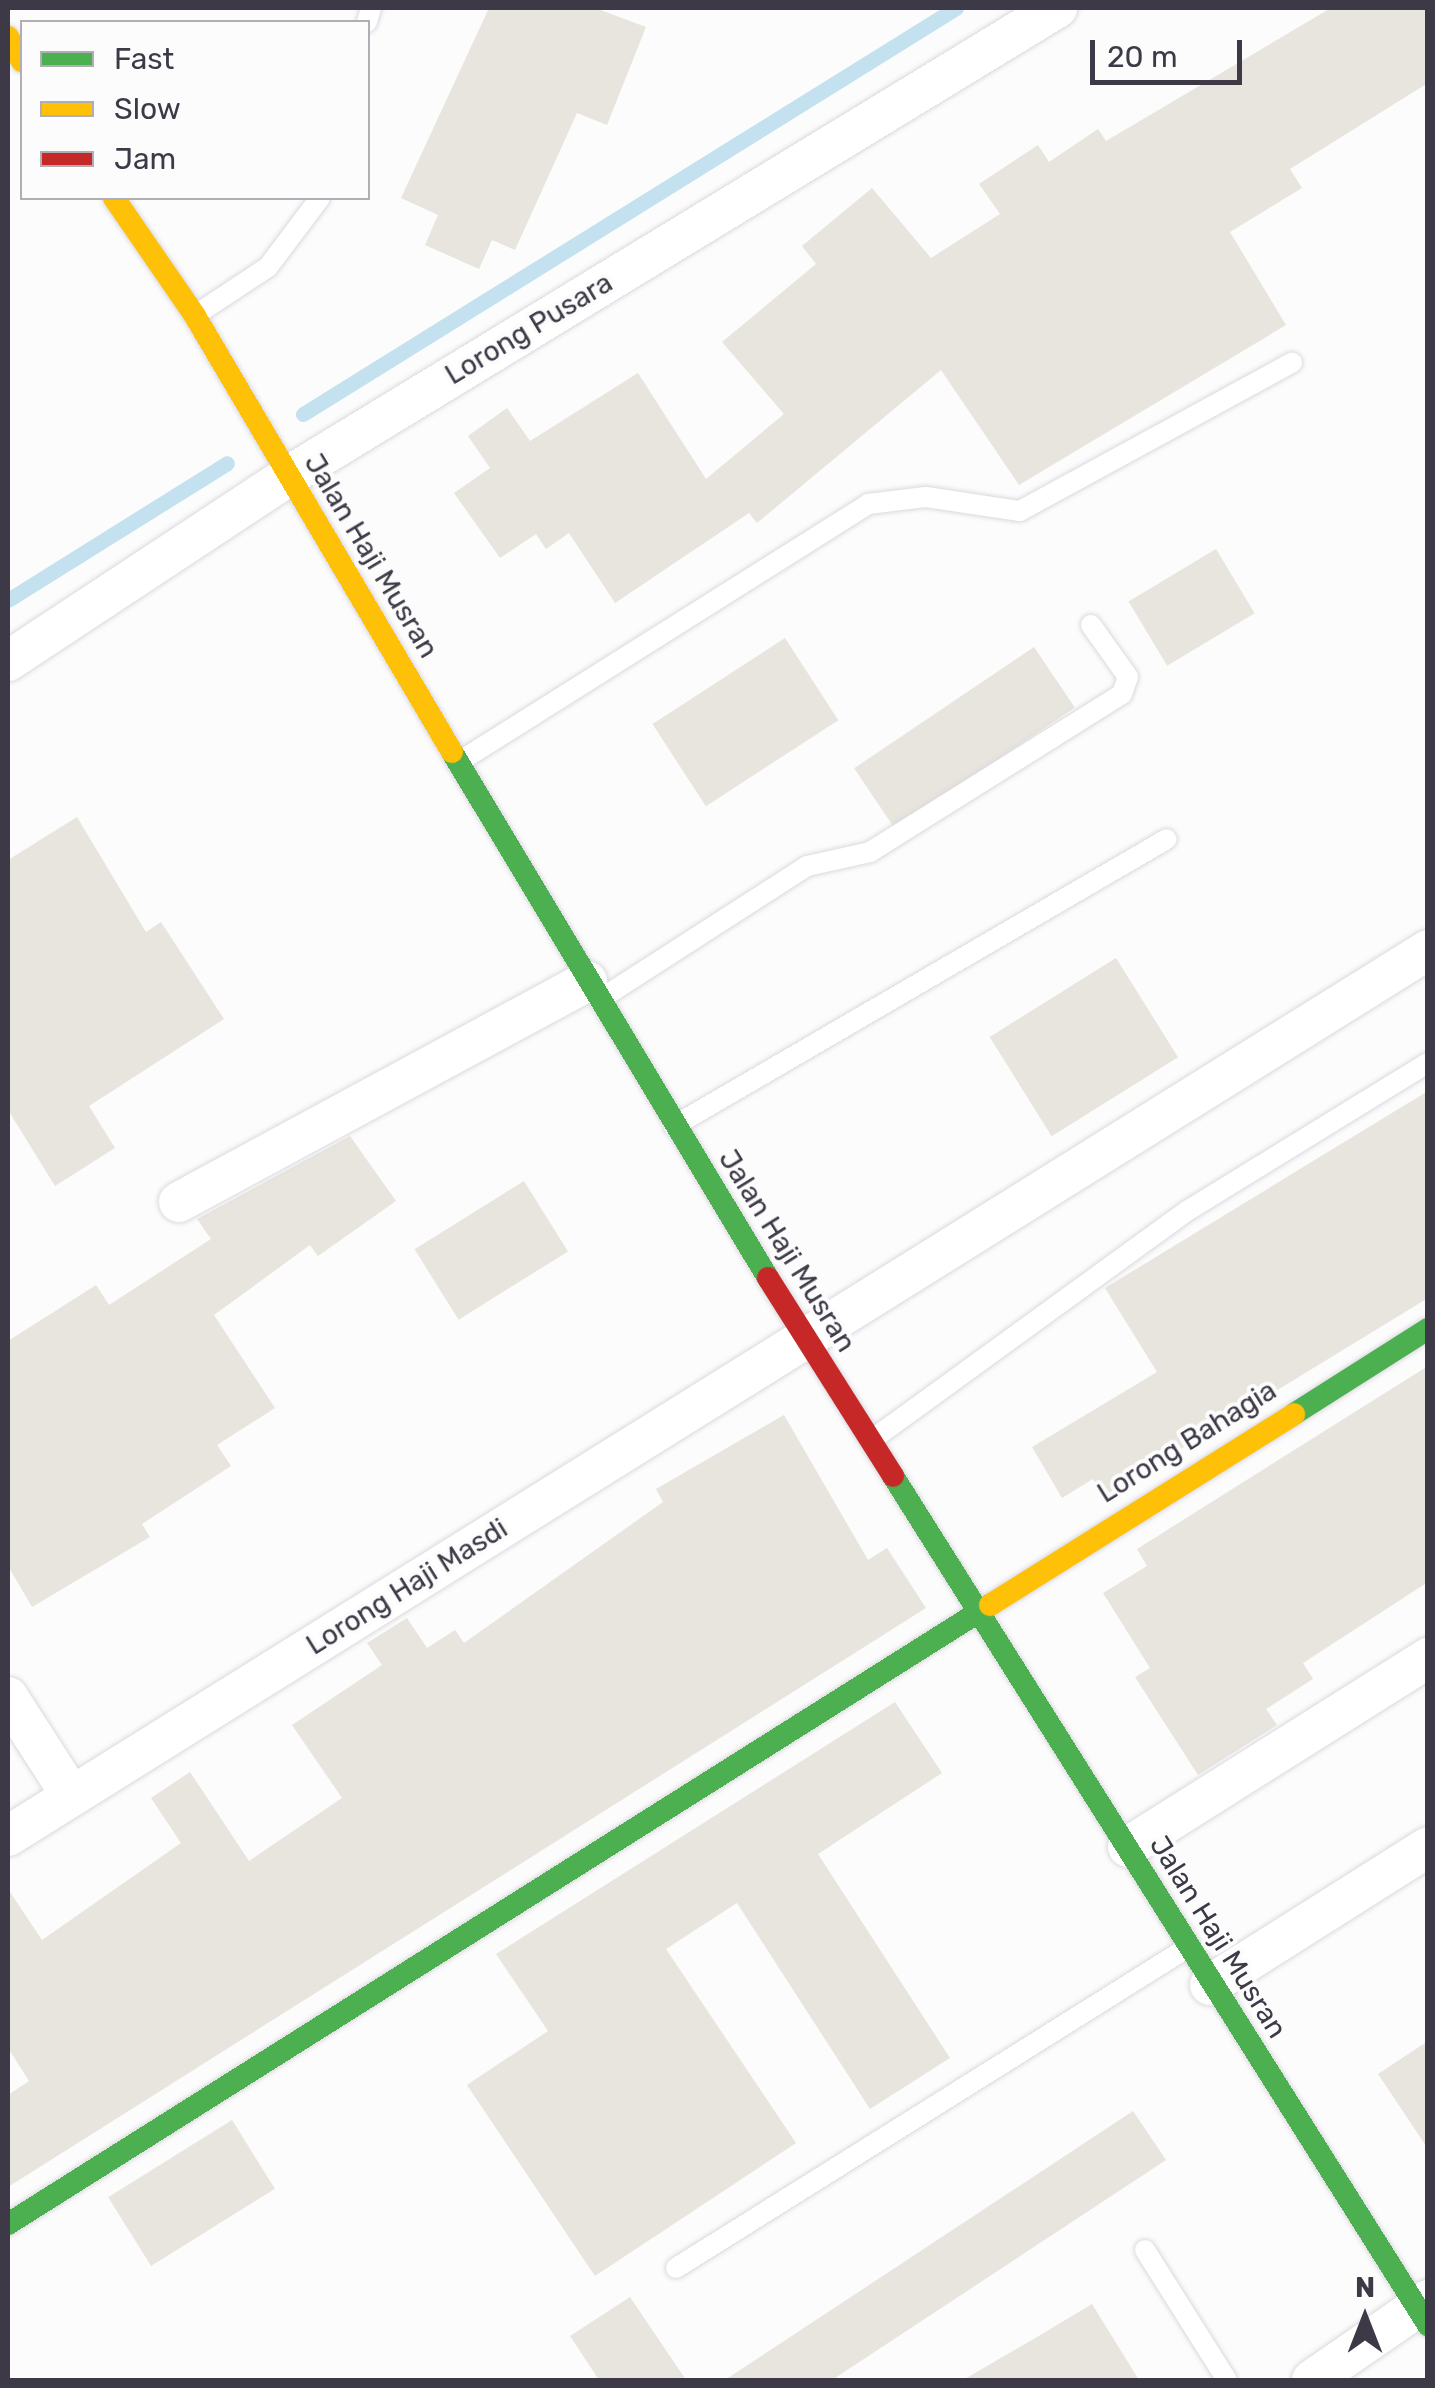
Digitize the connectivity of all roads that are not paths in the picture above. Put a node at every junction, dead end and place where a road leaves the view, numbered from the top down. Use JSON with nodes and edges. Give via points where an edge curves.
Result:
{"nodes":[{"id":1,"x":1056,"y":8,"type":"edge"},
{"id":2,"x":115,"y":200,"type":"edge"},
{"id":3,"x":318,"y":200,"type":"edge"},
{"id":4,"x":194,"y":316,"type":"junction"},
{"id":5,"x":1292,"y":363,"type":"dead end"},
{"id":6,"x":287,"y":477,"type":"junction"},
{"id":7,"x":1091,"y":624,"type":"dead end"},
{"id":8,"x":8,"y":661,"type":"edge"},
{"id":9,"x":460,"y":761,"type":"junction"},
{"id":10,"x":1167,"y":839,"type":"dead end"},
{"id":11,"x":1428,"y":950,"type":"edge"},
{"id":12,"x":593,"y":991,"type":"junction"},
{"id":13,"x":1428,"y":1063,"type":"edge"},
{"id":14,"x":672,"y":1127,"type":"junction"},
{"id":15,"x":178,"y":1202,"type":"dead end"},
{"id":16,"x":1428,"y":1328,"type":"edge"},
{"id":17,"x":807,"y":1339,"type":"junction"},
{"id":18,"x":872,"y":1440,"type":"junction"},
{"id":19,"x":980,"y":1606,"type":"junction"},
{"id":20,"x":1428,"y":1658,"type":"edge"},
{"id":21,"x":8,"y":1696,"type":"edge"},
{"id":22,"x":72,"y":1795,"type":"junction"},
{"id":23,"x":8,"y":1836,"type":"edge"},
{"id":24,"x":1128,"y":1847,"type":"junction"},
{"id":25,"x":1428,"y":1847,"type":"edge"},
{"id":26,"x":1190,"y":1946,"type":"junction"},
{"id":27,"x":1223,"y":1975,"type":"junction"},
{"id":28,"x":8,"y":2224,"type":"edge"},
{"id":29,"x":1145,"y":2250,"type":"dead end"},
{"id":30,"x":676,"y":2268,"type":"dead end"},
{"id":31,"x":1424,"y":2310,"type":"edge"},
{"id":32,"x":1227,"y":2380,"type":"edge"},
{"id":33,"x":1312,"y":2380,"type":"edge"}],
"edges":[{"from":1,"to":6,"type":"street","name":"Lorong Pusara"},
{"from":2,"to":4,"type":"street","name":"Jalan Haji Musran"},
{"from":3,"to":4,"type":"lane","via":[[268,267]]},
{"from":4,"to":6,"type":"street","name":"Jalan Haji Musran"},
{"from":5,"to":9,"type":"lane","via":[[1020,511],[926,497],[868,504]]},
{"from":6,"to":8,"type":"street","name":"Lorong Pusara"},
{"from":6,"to":9,"type":"street","name":"Jalan Haji Musran"},
{"from":7,"to":12,"type":"lane","via":[[1128,676],[1122,694],[882,845],[808,866],[633,979]]},
{"from":9,"to":12,"type":"street","name":"Jalan Haji Musran"},
{"from":10,"to":14,"type":"lane"},
{"from":11,"to":17,"type":"street","name":"Lorong Haji Masdi"},
{"from":12,"to":14,"type":"street","name":"Jalan Haji Musran"},
{"from":12,"to":15,"type":"street"},
{"from":13,"to":18,"type":"lane","via":[[1187,1211]]},
{"from":14,"to":17,"type":"street","name":"Jalan Haji Musran"},
{"from":16,"to":19,"type":"street","name":"Lorong Bahagia"},
{"from":17,"to":18,"type":"street","name":"Jalan Haji Musran"},
{"from":17,"to":22,"type":"street","name":"Lorong Haji Masdi"},
{"from":18,"to":19,"type":"street","name":"Jalan Haji Musran"},
{"from":19,"to":24,"type":"street","name":"Jalan Haji Musran"},
{"from":19,"to":28,"type":"street","name":"Lorong Bahagia"},
{"from":20,"to":24,"type":"street"},
{"from":21,"to":22,"type":"street"},
{"from":22,"to":23,"type":"street","name":"Lorong Haji Masdi"},
{"from":24,"to":26,"type":"street","name":"Jalan Haji Musran"},
{"from":25,"to":27,"type":"street"},
{"from":26,"to":27,"type":"street","name":"Jalan Haji Musran"},
{"from":26,"to":30,"type":"lane"},
{"from":27,"to":31,"type":"street","name":"Jalan Haji Musran"},
{"from":29,"to":32,"type":"lane"},
{"from":31,"to":33,"type":"street"}]}
